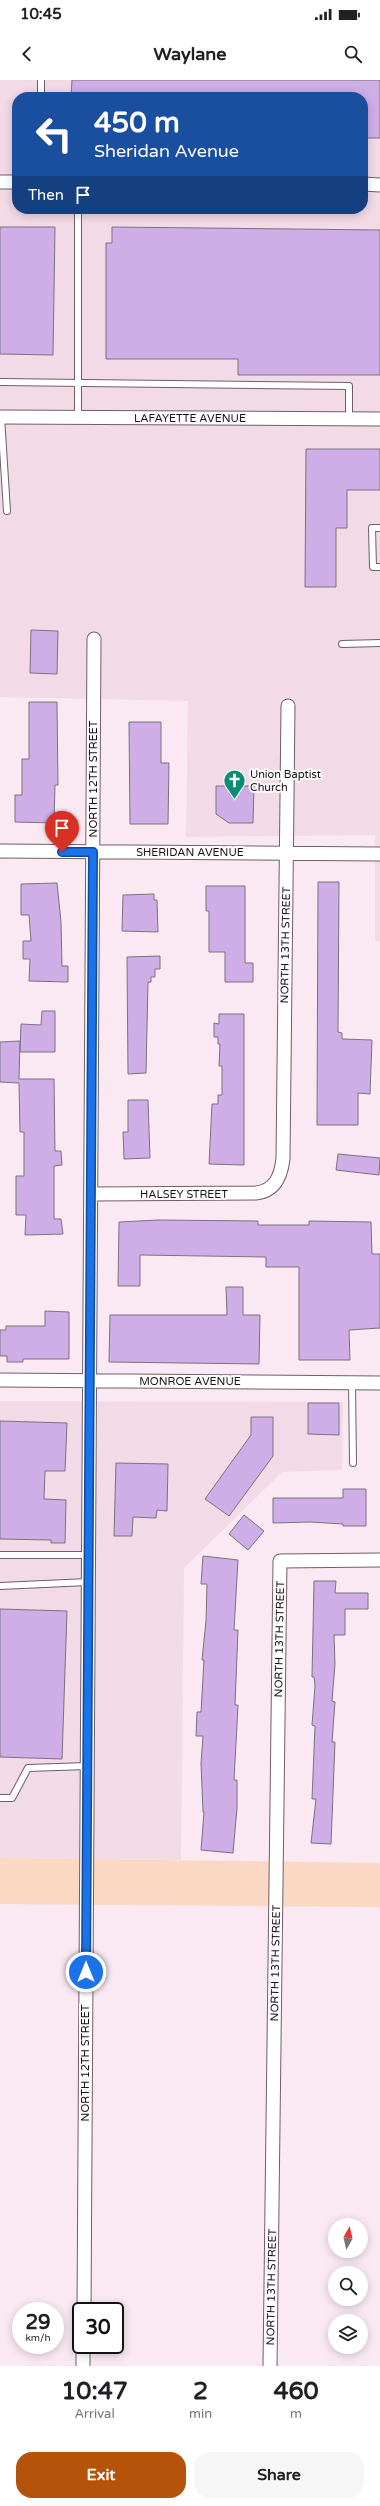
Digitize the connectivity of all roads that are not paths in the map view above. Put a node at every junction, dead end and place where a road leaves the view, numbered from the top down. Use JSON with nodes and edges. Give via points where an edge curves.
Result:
{"nodes":[{"id":1,"x":41,"y":80,"type":"edge"},
{"id":2,"x":41,"y":92,"type":"edge"},
{"id":3,"x":0,"y":182,"type":"edge"},
{"id":4,"x":12,"y":182,"type":"edge"},
{"id":5,"x":368,"y":184,"type":"edge"},
{"id":6,"x":380,"y":185,"type":"edge"},
{"id":7,"x":78,"y":214,"type":"edge"},
{"id":8,"x":0,"y":382,"type":"edge"},
{"id":9,"x":78,"y":383,"type":"junction"},
{"id":10,"x":1,"y":417,"type":"edge"},
{"id":11,"x":78,"y":417,"type":"junction"},
{"id":12,"x":349,"y":419,"type":"junction"},
{"id":13,"x":380,"y":419,"type":"edge"},
{"id":14,"x":7,"y":511,"type":"dead end"},
{"id":15,"x":380,"y":528,"type":"edge"},
{"id":16,"x":380,"y":567,"type":"edge"},
{"id":17,"x":94,"y":639,"type":"dead end"},
{"id":18,"x":380,"y":642,"type":"edge"},
{"id":19,"x":342,"y":644,"type":"dead end"},
{"id":20,"x":288,"y":706,"type":"dead end"},
{"id":21,"x":0,"y":851,"type":"edge"},
{"id":22,"x":93,"y":852,"type":"junction"},
{"id":23,"x":286,"y":853,"type":"junction"},
{"id":24,"x":380,"y":854,"type":"edge"},
{"id":25,"x":275,"y":1183,"type":"joint"},
{"id":26,"x":91,"y":1194,"type":"junction"},
{"id":27,"x":0,"y":1380,"type":"edge"},
{"id":28,"x":89,"y":1380,"type":"junction"},
{"id":29,"x":352,"y":1383,"type":"junction"},
{"id":30,"x":380,"y":1383,"type":"edge"},
{"id":31,"x":353,"y":1463,"type":"dead end"},
{"id":32,"x":0,"y":1555,"type":"edge"},
{"id":33,"x":88,"y":1556,"type":"junction"},
{"id":34,"x":380,"y":1560,"type":"edge"},
{"id":35,"x":88,"y":1582,"type":"junction"},
{"id":36,"x":0,"y":1586,"type":"edge"},
{"id":37,"x":87,"y":1766,"type":"junction"},
{"id":38,"x":0,"y":1798,"type":"edge"},
{"id":39,"x":84,"y":2302,"type":"edge"},
{"id":40,"x":83,"y":2354,"type":"edge"},
{"id":41,"x":83,"y":2366,"type":"edge"},
{"id":42,"x":270,"y":2366,"type":"edge"}],
"edges":[{"from":1,"to":2,"type":"lane"},
{"from":3,"to":4,"type":"street"},
{"from":5,"to":6,"type":"street"},
{"from":7,"to":9,"type":"lane"},
{"from":8,"to":9,"type":"lane"},
{"from":9,"to":11,"type":"lane"},
{"from":9,"to":12,"type":"lane","via":[[349,386]]},
{"from":10,"to":11,"type":"street","name":"LAFAYETTE AVENUE"},
{"from":10,"to":14,"type":"lane"},
{"from":11,"to":12,"type":"street","name":"LAFAYETTE AVENUE"},
{"from":12,"to":13,"type":"street","name":"LAFAYETTE AVENUE"},
{"from":15,"to":16,"type":"lane","via":[[372,528],[372,567]]},
{"from":17,"to":22,"type":"street","name":"NORTH 12TH STREET"},
{"from":18,"to":19,"type":"lane"},
{"from":20,"to":23,"type":"street","name":"NORTH 13TH STREET"},
{"from":21,"to":22,"type":"street","name":"SHERIDAN AVENUE"},
{"from":22,"to":23,"type":"street","name":"SHERIDAN AVENUE"},
{"from":22,"to":26,"type":"street","name":"NORTH 12TH STREET"},
{"from":23,"to":24,"type":"street","name":"SHERIDAN AVENUE"},
{"from":23,"to":25,"type":"street","name":"NORTH 13TH STREET","via":[[283,1159]]},
{"from":25,"to":26,"type":"street","name":"HALSEY STREET","via":[[256,1194]]},
{"from":26,"to":28,"type":"street","name":"NORTH 12TH STREET"},
{"from":27,"to":28,"type":"street","name":"MONROE AVENUE"},
{"from":28,"to":29,"type":"street","name":"MONROE AVENUE"},
{"from":28,"to":33,"type":"street","name":"NORTH 12TH STREET"},
{"from":29,"to":30,"type":"street","name":"MONROE AVENUE"},
{"from":29,"to":31,"type":"lane"},
{"from":32,"to":33,"type":"lane"},
{"from":33,"to":35,"type":"street","name":"NORTH 12TH STREET"},
{"from":34,"to":42,"type":"street","name":"NORTH 13TH STREET","via":[[280,1561]]},
{"from":35,"to":36,"type":"lane"},
{"from":35,"to":37,"type":"street","name":"NORTH 12TH STREET"},
{"from":37,"to":38,"type":"lane","via":[[28,1768],[12,1798]]},
{"from":37,"to":39,"type":"street","name":"NORTH 12TH STREET"},
{"from":40,"to":41,"type":"street"}]}
